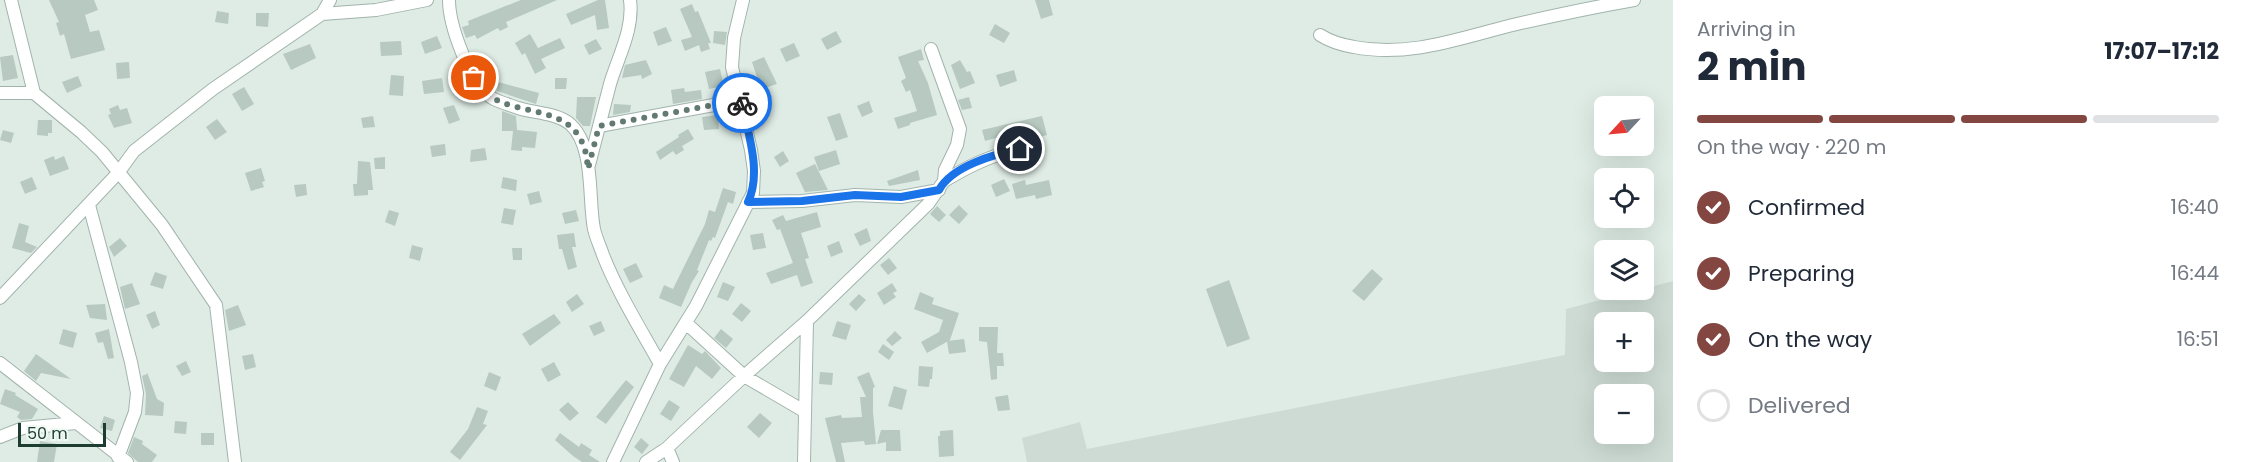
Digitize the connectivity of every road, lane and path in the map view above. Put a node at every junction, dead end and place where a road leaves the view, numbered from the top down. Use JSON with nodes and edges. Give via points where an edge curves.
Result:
{"nodes":[{"id":1,"x":11,"y":0,"type":"edge"},
{"id":2,"x":330,"y":0,"type":"edge"},
{"id":3,"x":427,"y":0,"type":"edge"},
{"id":4,"x":450,"y":0,"type":"edge"},
{"id":5,"x":630,"y":0,"type":"edge"},
{"id":6,"x":744,"y":0,"type":"edge"},
{"id":7,"x":1634,"y":0,"type":"edge"},
{"id":8,"x":322,"y":14,"type":"junction"},
{"id":9,"x":1320,"y":35,"type":"dead end"},
{"id":10,"x":932,"y":49,"type":"dead end"},
{"id":11,"x":0,"y":93,"type":"edge"},
{"id":12,"x":34,"y":93,"type":"junction"},
{"id":13,"x":741,"y":100,"type":"junction"},
{"id":14,"x":599,"y":126,"type":"junction"},
{"id":15,"x":1020,"y":149,"type":"dead end"},
{"id":16,"x":588,"y":169,"type":"junction"},
{"id":17,"x":118,"y":174,"type":"junction"},
{"id":18,"x":941,"y":185,"type":"junction"},
{"id":19,"x":748,"y":202,"type":"junction"},
{"id":20,"x":89,"y":205,"type":"junction"},
{"id":21,"x":0,"y":298,"type":"edge"},
{"id":22,"x":807,"y":321,"type":"junction"},
{"id":23,"x":686,"y":323,"type":"junction"},
{"id":24,"x":0,"y":363,"type":"edge"},
{"id":25,"x":660,"y":364,"type":"junction"},
{"id":26,"x":744,"y":376,"type":"junction"},
{"id":27,"x":804,"y":411,"type":"junction"},
{"id":28,"x":76,"y":423,"type":"junction"},
{"id":29,"x":0,"y":437,"type":"edge"},
{"id":30,"x":667,"y":448,"type":"junction"},
{"id":31,"x":123,"y":459,"type":"edge"},
{"id":32,"x":235,"y":462,"type":"edge"},
{"id":33,"x":613,"y":462,"type":"edge"},
{"id":34,"x":646,"y":462,"type":"edge"},
{"id":35,"x":673,"y":462,"type":"edge"},
{"id":36,"x":804,"y":462,"type":"edge"}],
"edges":[{"from":1,"to":12,"type":"street"},
{"from":2,"to":8,"type":"street"},
{"from":3,"to":8,"type":"street","via":[[376,10]]},
{"from":4,"to":16,"type":"street","via":[[449,12],[474,78],[492,98],[570,124],[582,142]]},
{"from":5,"to":14,"type":"street","via":[[632,13]]},
{"from":6,"to":13,"type":"street","via":[[734,38],[732,67]]},
{"from":7,"to":9,"type":"street","via":[[1572,11],[1428,47],[1393,51],[1340,44]]},
{"from":8,"to":17,"type":"street","via":[[213,89],[134,151]]},
{"from":10,"to":18,"type":"street","via":[[960,129]]},
{"from":11,"to":12,"type":"street"},
{"from":12,"to":17,"type":"street","via":[[102,152]]},
{"from":13,"to":14,"type":"street"},
{"from":13,"to":19,"type":"street","via":[[754,171],[753,193]]},
{"from":14,"to":16,"type":"street"},
{"from":15,"to":18,"type":"street","via":[[979,161]]},
{"from":16,"to":25,"type":"street","via":[[594,230],[613,280]]},
{"from":17,"to":20,"type":"street"},
{"from":17,"to":32,"type":"street","via":[[162,225],[216,305]]},
{"from":18,"to":19,"type":"street","via":[[901,197],[855,195]]},
{"from":18,"to":22,"type":"street","via":[[928,204]]},
{"from":19,"to":23,"type":"street"},
{"from":20,"to":21,"type":"street"},
{"from":20,"to":31,"type":"street","via":[[137,393]]},
{"from":22,"to":26,"type":"street"},
{"from":22,"to":27,"type":"street"},
{"from":23,"to":25,"type":"street"},
{"from":23,"to":26,"type":"street"},
{"from":24,"to":28,"type":"street"},
{"from":25,"to":33,"type":"street"},
{"from":26,"to":27,"type":"street"},
{"from":26,"to":30,"type":"street"},
{"from":27,"to":36,"type":"street"},
{"from":28,"to":29,"type":"street","via":[[23,428]]},
{"from":28,"to":31,"type":"street"},
{"from":30,"to":34,"type":"street"},
{"from":30,"to":35,"type":"street"}]}
